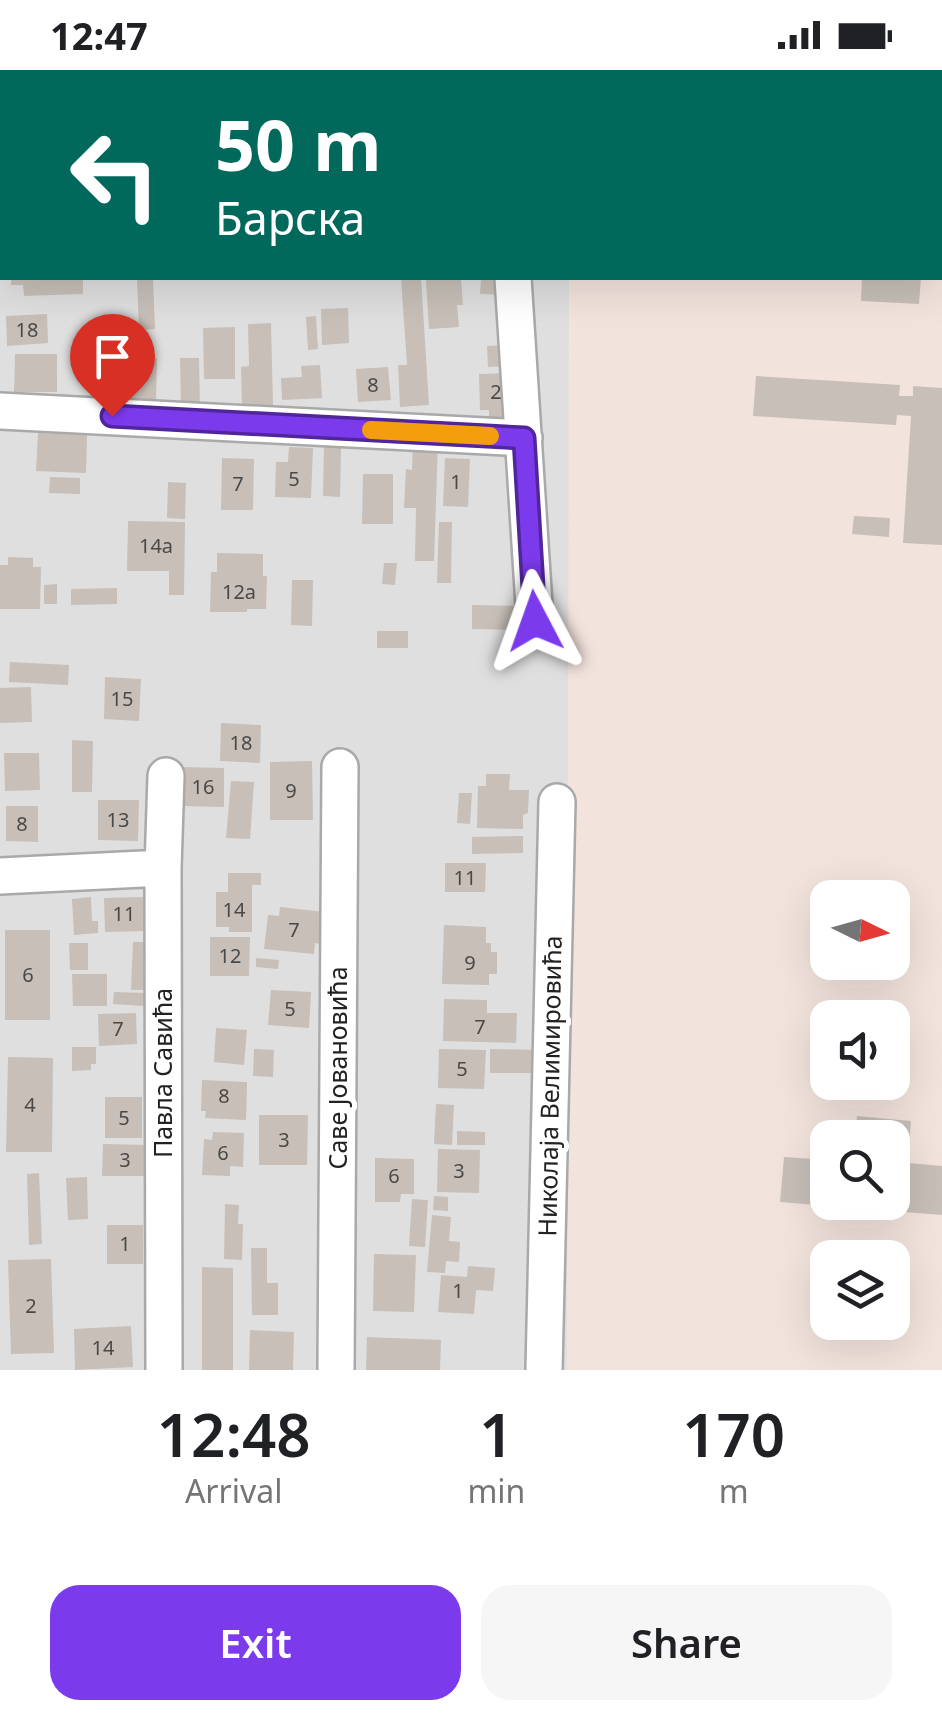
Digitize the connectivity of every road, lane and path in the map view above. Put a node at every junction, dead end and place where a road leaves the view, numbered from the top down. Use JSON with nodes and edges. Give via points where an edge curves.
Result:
{"nodes":[{"id":1,"x":513,"y":280,"type":"edge"},
{"id":2,"x":0,"y":411,"type":"edge"},
{"id":3,"x":524,"y":438,"type":"junction"},
{"id":4,"x":535,"y":621,"type":"dead end"},
{"id":5,"x":340,"y":767,"type":"dead end"},
{"id":6,"x":166,"y":776,"type":"dead end"},
{"id":7,"x":557,"y":802,"type":"dead end"},
{"id":8,"x":163,"y":868,"type":"junction"},
{"id":9,"x":0,"y":876,"type":"edge"},
{"id":10,"x":164,"y":1370,"type":"edge"},
{"id":11,"x":336,"y":1370,"type":"edge"},
{"id":12,"x":544,"y":1370,"type":"edge"}],
"edges":[{"from":1,"to":3,"type":"street"},
{"from":2,"to":3,"type":"street"},
{"from":3,"to":4,"type":"street"},
{"from":5,"to":11,"type":"street","name":"Саве Јовановића"},
{"from":6,"to":8,"type":"street","name":"Павла Савића"},
{"from":7,"to":12,"type":"street","name":"Николаја Велимировића"},
{"from":8,"to":9,"type":"street"},
{"from":8,"to":10,"type":"street","name":"Павла Савића"}]}
